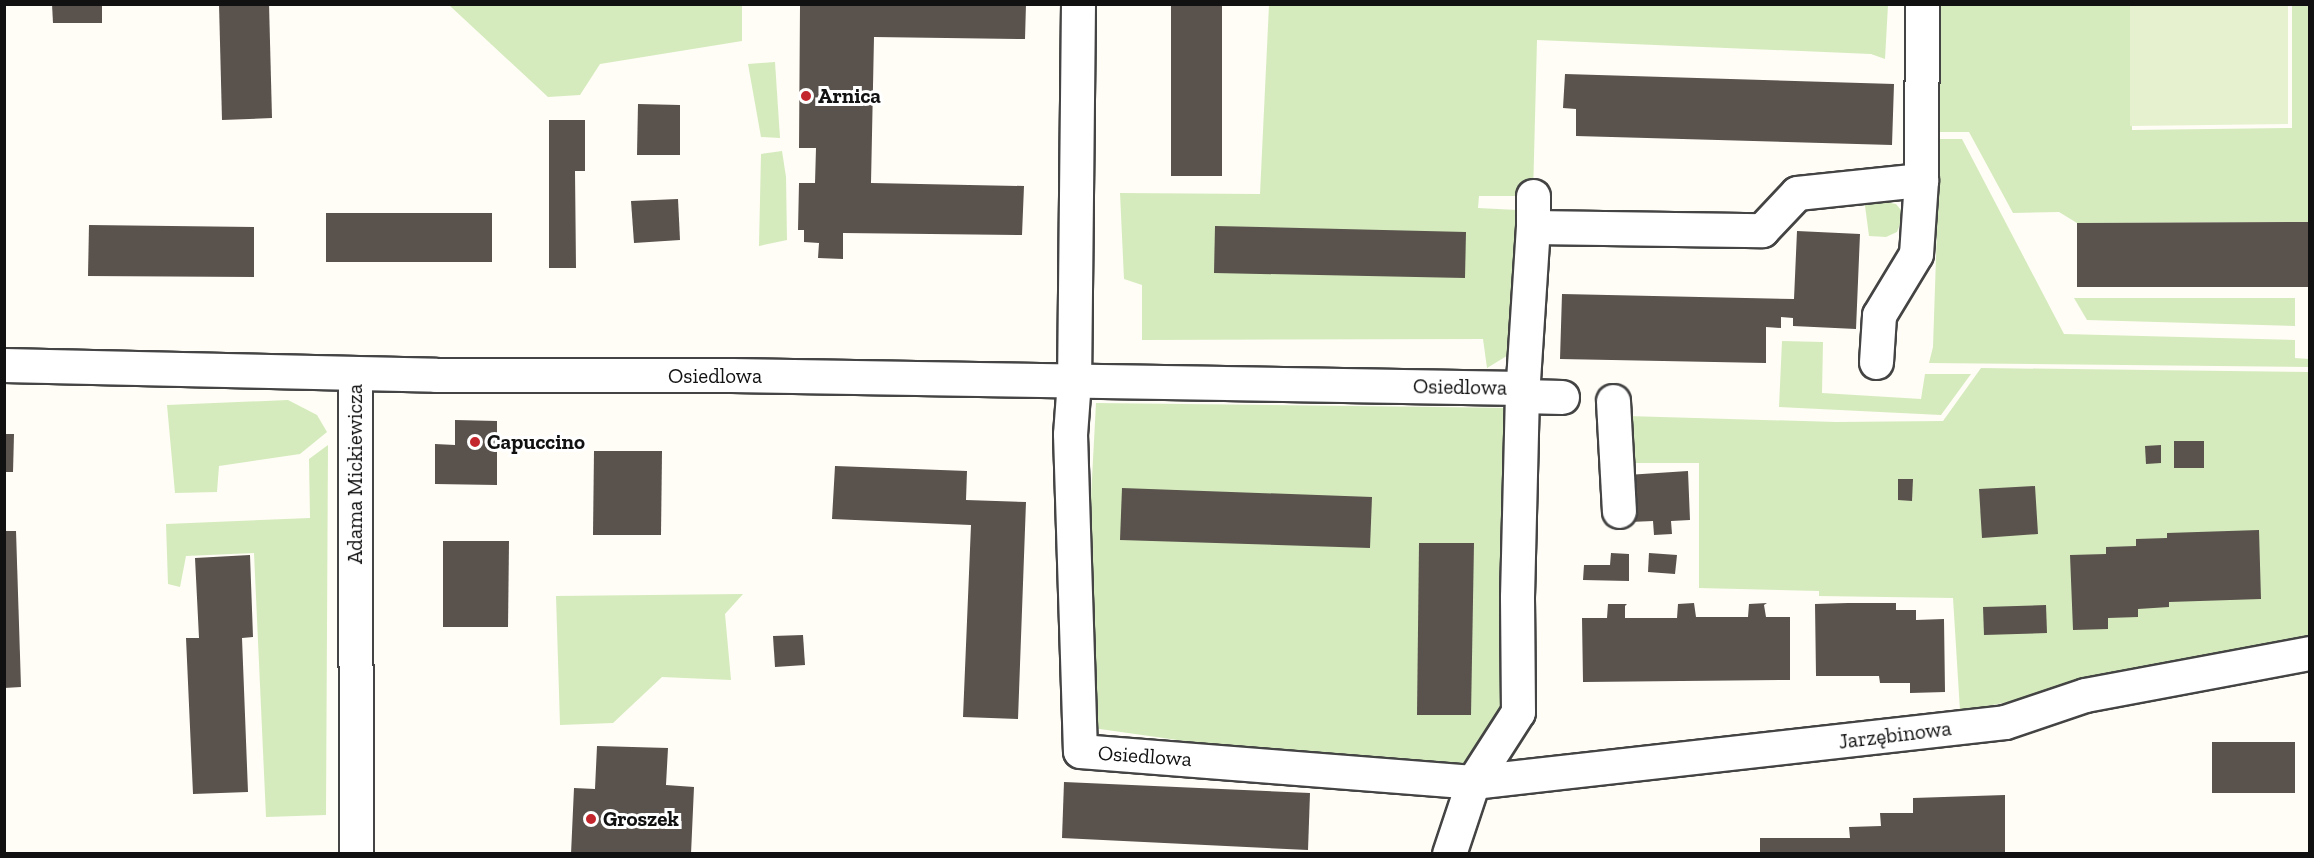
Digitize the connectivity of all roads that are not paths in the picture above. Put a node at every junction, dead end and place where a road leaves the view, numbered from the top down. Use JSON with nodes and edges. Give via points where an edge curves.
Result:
{"nodes":[{"id":1,"x":1078,"y":4,"type":"edge"},
{"id":2,"x":1922,"y":4,"type":"edge"},
{"id":3,"x":1921,"y":180,"type":"junction"},
{"id":4,"x":1876,"y":362,"type":"dead end"},
{"id":5,"x":4,"y":365,"type":"edge"},
{"id":6,"x":356,"y":373,"type":"junction"},
{"id":7,"x":1074,"y":380,"type":"junction"},
{"id":8,"x":1522,"y":392,"type":"junction"},
{"id":9,"x":1562,"y":397,"type":"dead end"},
{"id":10,"x":1613,"y":401,"type":"dead end"},
{"id":11,"x":1619,"y":511,"type":"dead end"},
{"id":12,"x":2310,"y":653,"type":"edge"},
{"id":13,"x":1473,"y":782,"type":"junction"},
{"id":14,"x":356,"y":854,"type":"edge"},
{"id":15,"x":1449,"y":854,"type":"edge"}],
"edges":[{"from":1,"to":7,"type":"street","name":"Osiedlowa"},
{"from":2,"to":3,"type":"street"},
{"from":3,"to":4,"type":"street","via":[[1916,254],[1880,315]]},
{"from":3,"to":8,"type":"street","via":[[1797,193],[1762,230],[1533,211]]},
{"from":5,"to":6,"type":"street","name":"Adama Mickiewicza"},
{"from":6,"to":7,"type":"street","name":"Osiedlowa"},
{"from":6,"to":14,"type":"street","name":"Adama Mickiewicza"},
{"from":7,"to":8,"type":"street","name":"Osiedlowa"},
{"from":7,"to":13,"type":"street","name":"Osiedlowa","via":[[1070,434],[1080,751]]},
{"from":8,"to":9,"type":"street","name":"Osiedlowa"},
{"from":8,"to":13,"type":"street","via":[[1518,712]]},
{"from":10,"to":11,"type":"street"},
{"from":12,"to":13,"type":"street","name":"Jarzębinowa","via":[[2085,694],[2005,722]]},
{"from":13,"to":15,"type":"street"}]}
